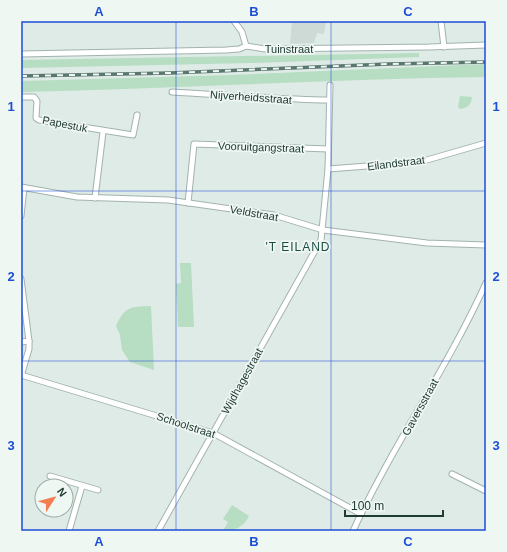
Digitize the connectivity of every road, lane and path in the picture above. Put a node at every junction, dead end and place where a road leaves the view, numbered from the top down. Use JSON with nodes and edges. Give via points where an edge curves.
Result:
{"nodes":[{"id":1,"x":234,"y":21,"type":"edge"},
{"id":2,"x":442,"y":21,"type":"edge"},
{"id":3,"x":486,"y":45,"type":"edge"},
{"id":4,"x":246,"y":46,"type":"junction"},
{"id":5,"x":444,"y":47,"type":"junction"},
{"id":6,"x":21,"y":54,"type":"edge"},
{"id":7,"x":330,"y":85,"type":"dead end"},
{"id":8,"x":172,"y":92,"type":"dead end"},
{"id":9,"x":21,"y":97,"type":"edge"},
{"id":10,"x":329,"y":100,"type":"junction"},
{"id":11,"x":137,"y":115,"type":"dead end"},
{"id":12,"x":103,"y":132,"type":"junction"},
{"id":13,"x":486,"y":143,"type":"edge"},
{"id":14,"x":328,"y":150,"type":"junction"},
{"id":15,"x":328,"y":169,"type":"junction"},
{"id":16,"x":23,"y":188,"type":"edge"},
{"id":17,"x":95,"y":198,"type":"junction"},
{"id":18,"x":188,"y":203,"type":"junction"},
{"id":19,"x":21,"y":216,"type":"edge"},
{"id":20,"x":324,"y":230,"type":"junction"},
{"id":21,"x":486,"y":246,"type":"edge"},
{"id":22,"x":21,"y":279,"type":"edge"},
{"id":23,"x":486,"y":283,"type":"edge"},
{"id":24,"x":29,"y":341,"type":"junction"},
{"id":25,"x":21,"y":342,"type":"edge"},
{"id":26,"x":21,"y":376,"type":"edge"},
{"id":27,"x":213,"y":433,"type":"junction"},
{"id":28,"x":452,"y":474,"type":"dead end"},
{"id":29,"x":50,"y":476,"type":"dead end"},
{"id":30,"x":82,"y":486,"type":"junction"},
{"id":31,"x":98,"y":490,"type":"dead end"},
{"id":32,"x":486,"y":491,"type":"edge"},
{"id":33,"x":361,"y":514,"type":"junction"},
{"id":34,"x":69,"y":531,"type":"edge"},
{"id":35,"x":158,"y":531,"type":"edge"},
{"id":36,"x":353,"y":531,"type":"edge"}],
"edges":[{"from":1,"to":4,"type":"street","via":[[244,35]]},
{"from":2,"to":5,"type":"street"},
{"from":3,"to":5,"type":"street","name":"Tuinstraat"},
{"from":4,"to":5,"type":"street","name":"Tuinstraat","via":[[265,49]]},
{"from":4,"to":6,"type":"street","name":"Tuinstraat","via":[[226,50]]},
{"from":7,"to":10,"type":"street"},
{"from":8,"to":10,"type":"street","name":"Nijverheidsstraat"},
{"from":9,"to":12,"type":"street","name":"Papestuk","via":[[34,97],[37,101],[36,118],[39,120]]},
{"from":10,"to":14,"type":"street"},
{"from":11,"to":12,"type":"street","name":"Papestuk","via":[[133,135]]},
{"from":12,"to":17,"type":"street","name":"Papestuk"},
{"from":13,"to":15,"type":"street","name":"Eilandstraat","via":[[420,162]]},
{"from":14,"to":15,"type":"street"},
{"from":14,"to":18,"type":"street","name":"Vooruitgangstraat","via":[[194,144]]},
{"from":15,"to":20,"type":"street"},
{"from":16,"to":17,"type":"street","name":"Veldstraat"},
{"from":16,"to":19,"type":"street"},
{"from":17,"to":18,"type":"street","name":"Veldstraat"},
{"from":18,"to":20,"type":"street","name":"Veldstraat","via":[[274,215]]},
{"from":20,"to":21,"type":"street","name":"Veldstraat","via":[[427,243]]},
{"from":20,"to":27,"type":"street","name":"Wijdhagestraat","via":[[321,240]]},
{"from":22,"to":24,"type":"street"},
{"from":23,"to":33,"type":"street","name":"Gaversstraat","via":[[464,332]]},
{"from":24,"to":25,"type":"street"},
{"from":24,"to":26,"type":"street"},
{"from":26,"to":27,"type":"street","name":"Schoolstraat"},
{"from":27,"to":33,"type":"street","name":"Schoolstraat"},
{"from":27,"to":35,"type":"street","name":"Wijdhagestraat"},
{"from":28,"to":32,"type":"street"},
{"from":29,"to":30,"type":"street"},
{"from":30,"to":31,"type":"street"},
{"from":30,"to":34,"type":"street"},
{"from":33,"to":36,"type":"street","name":"Gaversstraat"}]}
